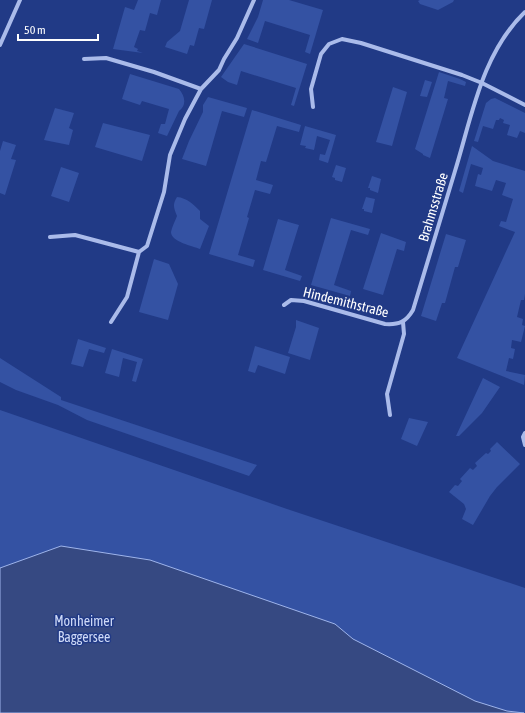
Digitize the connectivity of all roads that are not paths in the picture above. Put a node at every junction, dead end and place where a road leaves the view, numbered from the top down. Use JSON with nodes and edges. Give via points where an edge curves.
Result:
{"nodes":[{"id":1,"x":20,"y":0,"type":"edge"},
{"id":2,"x":254,"y":0,"type":"edge"},
{"id":3,"x":525,"y":12,"type":"edge"},
{"id":4,"x":0,"y":45,"type":"edge"},
{"id":5,"x":84,"y":59,"type":"dead end"},
{"id":6,"x":482,"y":83,"type":"junction"},
{"id":7,"x":201,"y":89,"type":"junction"},
{"id":8,"x":525,"y":105,"type":"edge"},
{"id":9,"x":313,"y":107,"type":"dead end"},
{"id":10,"x":50,"y":238,"type":"dead end"},
{"id":11,"x":139,"y":252,"type":"junction"},
{"id":12,"x":284,"y":305,"type":"dead end"},
{"id":13,"x":111,"y":322,"type":"dead end"},
{"id":14,"x":403,"y":322,"type":"junction"},
{"id":15,"x":390,"y":415,"type":"dead end"},
{"id":16,"x":525,"y":433,"type":"edge"},
{"id":17,"x":525,"y":446,"type":"edge"}],
"edges":[{"from":1,"to":4,"type":"street"},
{"from":2,"to":7,"type":"street","via":[[219,70]]},
{"from":3,"to":6,"type":"street","name":"Brahmsstraße","via":[[499,44]]},
{"from":5,"to":7,"type":"street","via":[[106,58]]},
{"from":6,"to":8,"type":"street"},
{"from":6,"to":9,"type":"street","via":[[361,43],[339,39],[329,44],[321,54],[311,88]]},
{"from":6,"to":14,"type":"street","name":"Brahmsstraße","via":[[413,310]]},
{"from":7,"to":11,"type":"street","via":[[173,148],[166,172],[164,192],[148,246]]},
{"from":10,"to":11,"type":"street","via":[[76,235]]},
{"from":11,"to":13,"type":"street","via":[[127,297]]},
{"from":12,"to":14,"type":"street","name":"Hindemithstraße","via":[[291,300],[304,301],[385,324]]},
{"from":14,"to":15,"type":"street","via":[[404,334],[387,394]]},
{"from":16,"to":17,"type":"street"}]}
